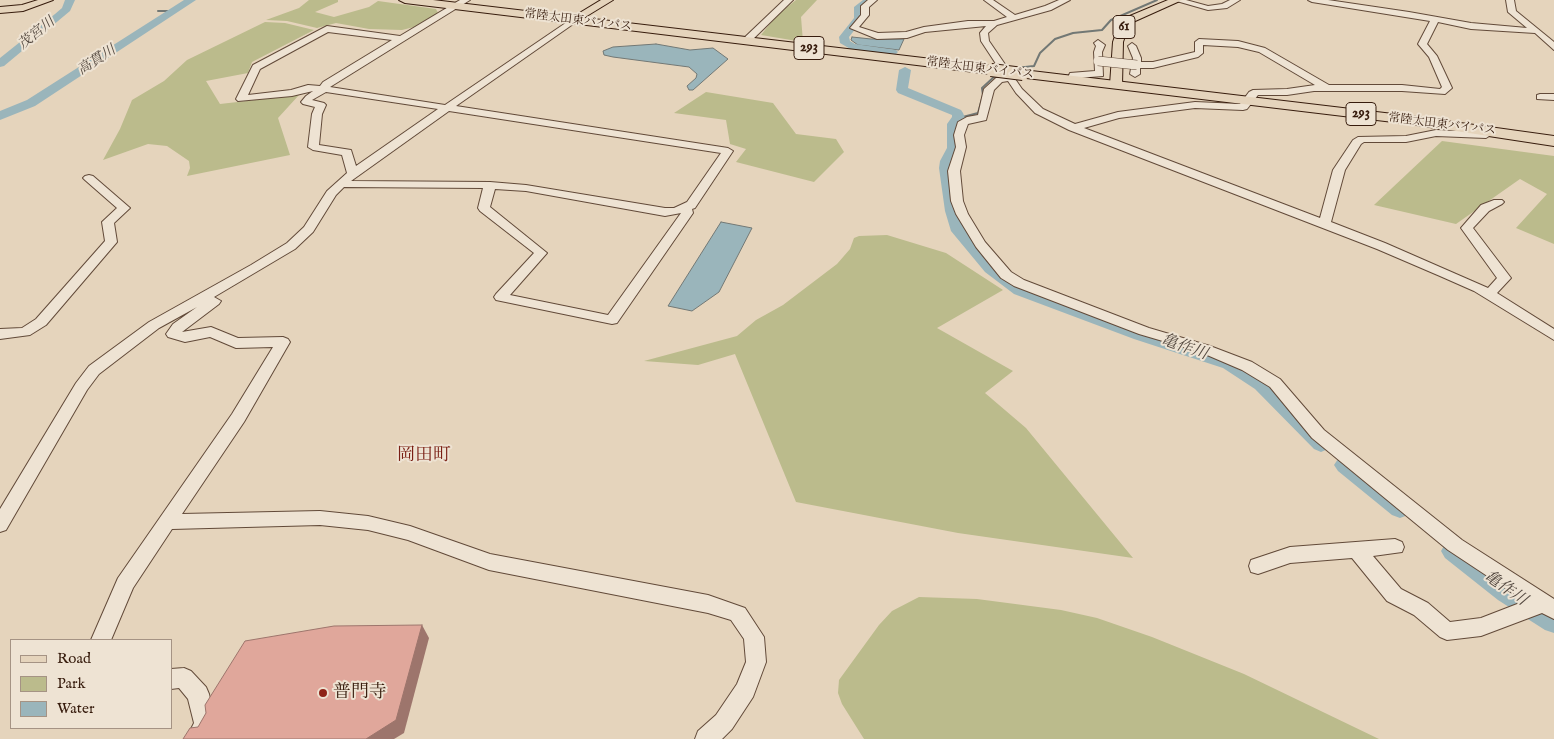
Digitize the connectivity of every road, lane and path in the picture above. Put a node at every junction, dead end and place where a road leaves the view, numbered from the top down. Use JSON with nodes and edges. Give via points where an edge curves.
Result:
{"nodes":[{"id":1,"x":406,"y":0,"type":"edge"},
{"id":2,"x":608,"y":0,"type":"edge"},
{"id":3,"x":789,"y":0,"type":"edge"},
{"id":4,"x":873,"y":0,"type":"edge"},
{"id":5,"x":988,"y":0,"type":"edge"},
{"id":6,"x":1066,"y":0,"type":"edge"},
{"id":7,"x":1177,"y":0,"type":"edge"},
{"id":8,"x":1236,"y":0,"type":"edge"},
{"id":9,"x":1312,"y":0,"type":"edge"},
{"id":10,"x":1510,"y":0,"type":"edge"},
{"id":11,"x":44,"y":1,"type":"edge"},
{"id":12,"x":461,"y":3,"type":"edge"},
{"id":13,"x":0,"y":10,"type":"edge"},
{"id":14,"x":1013,"y":17,"type":"junction"},
{"id":15,"x":1436,"y":18,"type":"junction"},
{"id":16,"x":573,"y":20,"type":"junction"},
{"id":17,"x":994,"y":23,"type":"junction"},
{"id":18,"x":1537,"y":31,"type":"junction"},
{"id":19,"x":401,"y":39,"type":"junction"},
{"id":20,"x":746,"y":41,"type":"junction"},
{"id":21,"x":1098,"y":43,"type":"dead end"},
{"id":22,"x":1132,"y":46,"type":"dead end"},
{"id":23,"x":1554,"y":47,"type":"edge"},
{"id":24,"x":1098,"y":61,"type":"junction"},
{"id":25,"x":1136,"y":70,"type":"junction"},
{"id":26,"x":1017,"y":76,"type":"junction"},
{"id":27,"x":1072,"y":80,"type":"junction"},
{"id":28,"x":1116,"y":85,"type":"junction"},
{"id":29,"x":324,"y":89,"type":"junction"},
{"id":30,"x":1330,"y":90,"type":"junction"},
{"id":31,"x":1540,"y":97,"type":"dead end"},
{"id":32,"x":1554,"y":97,"type":"edge"},
{"id":33,"x":1248,"y":101,"type":"junction"},
{"id":34,"x":446,"y":108,"type":"junction"},
{"id":35,"x":1078,"y":129,"type":"junction"},
{"id":36,"x":1490,"y":131,"type":"junction"},
{"id":37,"x":1554,"y":142,"type":"edge"},
{"id":38,"x":353,"y":174,"type":"junction"},
{"id":39,"x":89,"y":178,"type":"dead end"},
{"id":40,"x":339,"y":184,"type":"junction"},
{"id":41,"x":490,"y":185,"type":"junction"},
{"id":42,"x":1498,"y":202,"type":"dead end"},
{"id":43,"x":686,"y":209,"type":"junction"},
{"id":44,"x":1324,"y":224,"type":"junction"},
{"id":45,"x":212,"y":292,"type":"junction"},
{"id":46,"x":1490,"y":294,"type":"junction"},
{"id":47,"x":0,"y":334,"type":"edge"},
{"id":48,"x":1554,"y":335,"type":"edge"},
{"id":49,"x":168,"y":522,"type":"junction"},
{"id":50,"x":0,"y":525,"type":"edge"},
{"id":51,"x":1395,"y":547,"type":"dead end"},
{"id":52,"x":1356,"y":550,"type":"junction"},
{"id":53,"x":1258,"y":566,"type":"dead end"},
{"id":54,"x":1538,"y":606,"type":"edge"},
{"id":55,"x":101,"y":639,"type":"edge"},
{"id":56,"x":172,"y":679,"type":"edge"},
{"id":57,"x":197,"y":739,"type":"edge"},
{"id":58,"x":706,"y":739,"type":"edge"}],
"edges":[{"from":1,"to":12,"type":"highway","name":"常陸太田東バイパス","number":"293"},
{"from":2,"to":16,"type":"main road"},
{"from":3,"to":20,"type":"street"},
{"from":4,"to":17,"type":"street","via":[[865,6],[866,16],[854,28],[877,36]]},
{"from":5,"to":14,"type":"street"},
{"from":6,"to":14,"type":"street"},
{"from":7,"to":8,"type":"street","via":[[1208,8]]},
{"from":7,"to":28,"type":"main road","number":"61","via":[[1129,20],[1118,42]]},
{"from":9,"to":15,"type":"street"},
{"from":10,"to":18,"type":"street","via":[[1512,12]]},
{"from":11,"to":13,"type":"main road","via":[[23,8]]},
{"from":12,"to":16,"type":"highway","name":"常陸太田東バイパス","number":"293"},
{"from":12,"to":19,"type":"street"},
{"from":14,"to":17,"type":"street"},
{"from":15,"to":18,"type":"street","via":[[1471,26]]},
{"from":15,"to":30,"type":"street","via":[[1422,44],[1433,56],[1447,88],[1442,92],[1402,88]]},
{"from":16,"to":20,"type":"highway","name":"常陸太田東バイパス","number":"293"},
{"from":16,"to":34,"type":"street"},
{"from":17,"to":26,"type":"street","via":[[985,30],[985,41]]},
{"from":18,"to":23,"type":"street"},
{"from":19,"to":29,"type":"street","via":[[326,84]]},
{"from":19,"to":29,"type":"street","via":[[327,29],[256,67],[241,98],[292,93],[308,88]]},
{"from":20,"to":26,"type":"highway","name":"常陸太田東バイパス","number":"293","bridge":true,"via":[[991,70]]},
{"from":21,"to":24,"type":"street","via":[[1101,45]]},
{"from":22,"to":25,"type":"street","via":[[1136,52]]},
{"from":24,"to":25,"type":"street","bridge":true},
{"from":24,"to":27,"type":"street","via":[[1100,74],[1073,75]]},
{"from":25,"to":30,"type":"street","via":[[1196,55],[1199,42],[1238,44],[1262,50]]},
{"from":26,"to":27,"type":"highway","name":"常陸太田東バイパス","number":"293"},
{"from":26,"to":35,"type":"street","via":[[1031,105]]},
{"from":26,"to":54,"type":"street","via":[[999,80],[989,89],[982,118],[963,122],[959,135],[962,147],[954,171],[962,214],[980,244],[1006,275],[1144,332],[1205,349],[1247,366],[1275,383],[1318,434],[1455,545]]},
{"from":27,"to":28,"type":"highway","name":"常陸太田東バイパス","number":"293"},
{"from":28,"to":33,"type":"highway","name":"常陸太田東バイパス","number":"293"},
{"from":29,"to":34,"type":"street"},
{"from":29,"to":38,"type":"street","via":[[306,102],[321,105],[313,147],[347,152]]},
{"from":30,"to":33,"type":"street","via":[[1256,92]]},
{"from":31,"to":32,"type":"street"},
{"from":33,"to":35,"type":"street","via":[[1243,107],[1208,104],[1133,113]]},
{"from":33,"to":36,"type":"highway","name":"常陸太田東バイパス","number":"293"},
{"from":34,"to":38,"type":"street"},
{"from":34,"to":43,"type":"street","via":[[728,151]]},
{"from":35,"to":44,"type":"street"},
{"from":36,"to":37,"type":"highway","name":"常陸太田東バイパス","number":"293"},
{"from":36,"to":44,"type":"street","via":[[1486,135],[1436,134],[1356,142],[1339,170]]},
{"from":38,"to":40,"type":"street"},
{"from":39,"to":47,"type":"street","via":[[124,208],[108,222],[110,242],[41,322],[25,332]]},
{"from":40,"to":41,"type":"street"},
{"from":40,"to":45,"type":"street","via":[[309,229],[291,246]]},
{"from":41,"to":43,"type":"street","via":[[526,188],[665,212]]},
{"from":41,"to":43,"type":"street","via":[[484,208],[541,253],[502,297],[612,320],[687,213]]},
{"from":42,"to":46,"type":"street","via":[[1485,208],[1467,228],[1504,278]]},
{"from":44,"to":46,"type":"street"},
{"from":45,"to":49,"type":"street","via":[[221,296],[173,334],[185,337],[211,332],[236,342],[283,342],[238,418]]},
{"from":45,"to":50,"type":"street","via":[[139,335],[94,370]]},
{"from":46,"to":48,"type":"street"},
{"from":49,"to":55,"type":"street","via":[[125,584]]},
{"from":49,"to":58,"type":"street","via":[[320,518],[368,523],[489,562],[708,604],[738,614],[754,637],[756,662],[746,690],[724,722]]},
{"from":51,"to":52,"type":"street"},
{"from":52,"to":53,"type":"street","via":[[1290,555]]},
{"from":52,"to":54,"type":"street","via":[[1394,595],[1421,609],[1447,631],[1481,627]]},
{"from":56,"to":57,"type":"street","via":[[184,678],[198,694],[206,725]]}]}
